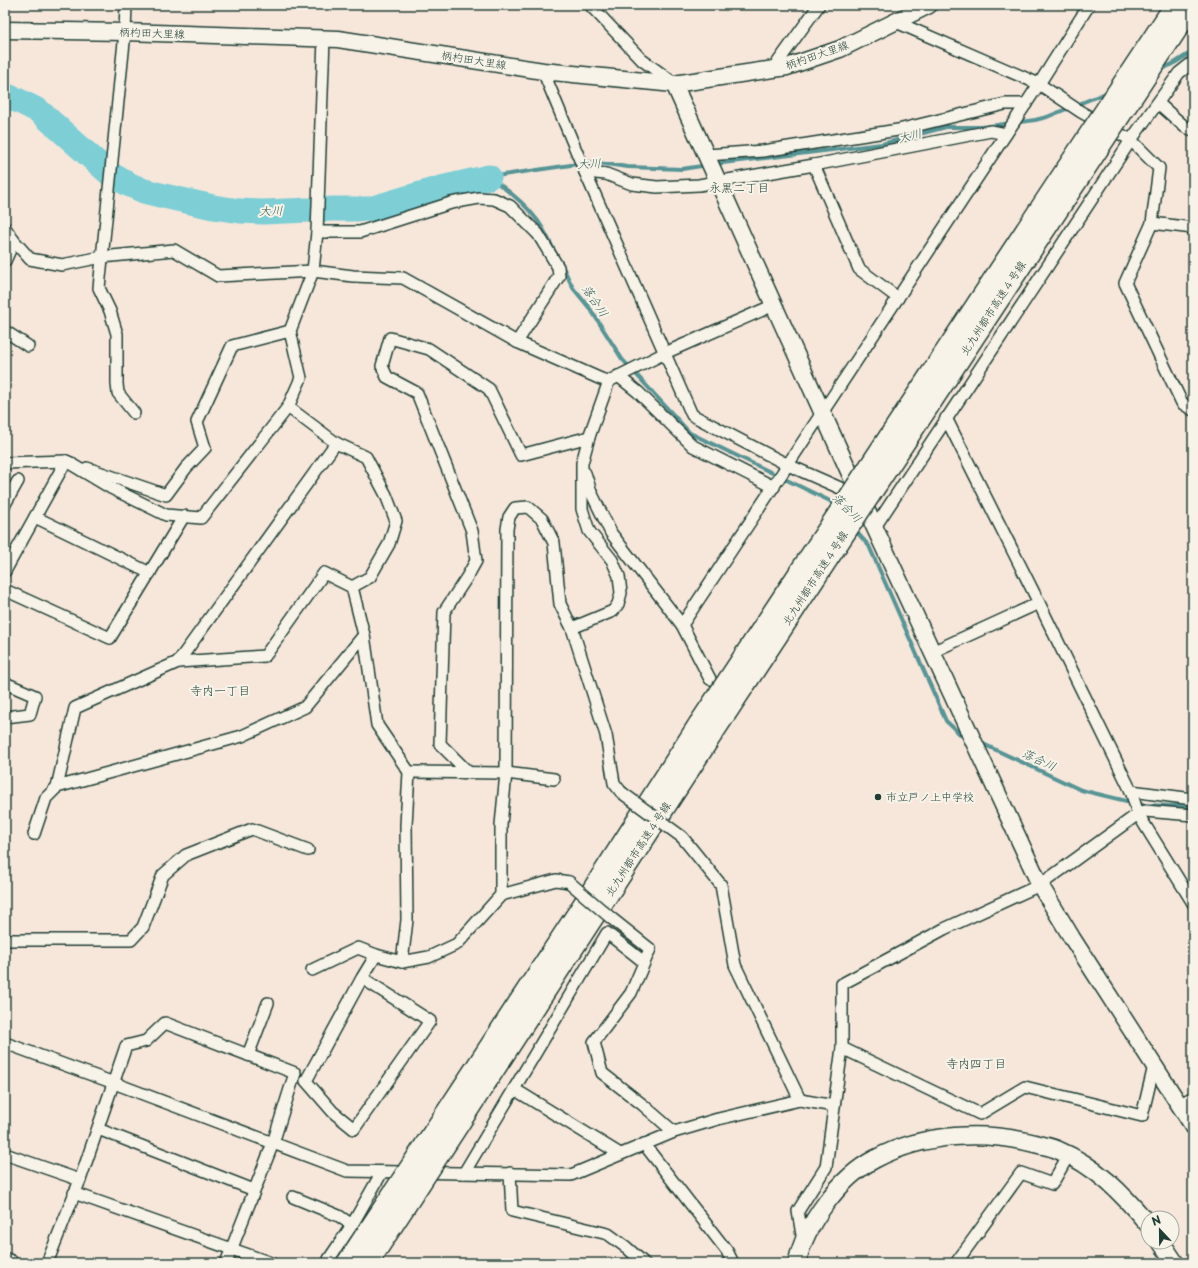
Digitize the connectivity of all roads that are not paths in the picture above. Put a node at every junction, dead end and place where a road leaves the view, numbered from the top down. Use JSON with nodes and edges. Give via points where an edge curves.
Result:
{"nodes":[{"id":1,"x":126,"y":5,"type":"edge"},
{"id":2,"x":590,"y":5,"type":"edge"},
{"id":3,"x":819,"y":5,"type":"edge"},
{"id":4,"x":929,"y":5,"type":"edge"},
{"id":5,"x":1089,"y":5,"type":"edge"},
{"id":6,"x":1175,"y":5,"type":"edge"},
{"id":7,"x":1193,"y":5,"type":"edge"},
{"id":8,"x":896,"y":22,"type":"junction"},
{"id":9,"x":5,"y":30,"type":"edge"},
{"id":10,"x":125,"y":32,"type":"junction"},
{"id":11,"x":324,"y":38,"type":"junction"},
{"id":12,"x":1193,"y":62,"type":"edge"},
{"id":13,"x":773,"y":69,"type":"junction"},
{"id":14,"x":543,"y":71,"type":"junction"},
{"id":15,"x":674,"y":84,"type":"junction"},
{"id":16,"x":1039,"y":84,"type":"junction"},
{"id":17,"x":1158,"y":103,"type":"junction"},
{"id":18,"x":1026,"y":104,"type":"junction"},
{"id":19,"x":1193,"y":130,"type":"edge"},
{"id":20,"x":1006,"y":134,"type":"junction"},
{"id":21,"x":1131,"y":140,"type":"junction"},
{"id":22,"x":707,"y":157,"type":"junction"},
{"id":23,"x":814,"y":165,"type":"junction"},
{"id":24,"x":585,"y":172,"type":"junction"},
{"id":25,"x":717,"y":179,"type":"junction"},
{"id":26,"x":1152,"y":223,"type":"junction"},
{"id":27,"x":5,"y":228,"type":"edge"},
{"id":28,"x":1193,"y":228,"type":"edge"},
{"id":29,"x":317,"y":232,"type":"junction"},
{"id":30,"x":14,"y":241,"type":"junction"},
{"id":31,"x":102,"y":257,"type":"junction"},
{"id":32,"x":5,"y":261,"type":"edge"},
{"id":33,"x":313,"y":271,"type":"junction"},
{"id":34,"x":898,"y":298,"type":"junction"},
{"id":35,"x":774,"y":305,"type":"junction"},
{"id":36,"x":5,"y":331,"type":"edge"},
{"id":37,"x":290,"y":331,"type":"junction"},
{"id":38,"x":517,"y":342,"type":"junction"},
{"id":39,"x":28,"y":346,"type":"dead end"},
{"id":40,"x":665,"y":353,"type":"junction"},
{"id":41,"x":614,"y":378,"type":"junction"},
{"id":42,"x":288,"y":407,"type":"junction"},
{"id":43,"x":1193,"y":410,"type":"edge"},
{"id":44,"x":823,"y":411,"type":"junction"},
{"id":45,"x":134,"y":413,"type":"dead end"},
{"id":46,"x":946,"y":418,"type":"junction"},
{"id":47,"x":589,"y":437,"type":"junction"},
{"id":48,"x":336,"y":443,"type":"junction"},
{"id":49,"x":66,"y":461,"type":"junction"},
{"id":50,"x":5,"y":463,"type":"edge"},
{"id":51,"x":582,"y":463,"type":"junction"},
{"id":52,"x":788,"y":464,"type":"junction"},
{"id":53,"x":18,"y":481,"type":"dead end"},
{"id":54,"x":774,"y":487,"type":"junction"},
{"id":55,"x":862,"y":498,"type":"junction"},
{"id":56,"x":5,"y":504,"type":"edge"},
{"id":57,"x":184,"y":516,"type":"junction"},
{"id":58,"x":35,"y":517,"type":"junction"},
{"id":59,"x":875,"y":527,"type":"junction"},
{"id":60,"x":5,"y":571,"type":"edge"},
{"id":61,"x":150,"y":573,"type":"junction"},
{"id":62,"x":352,"y":587,"type":"junction"},
{"id":63,"x":5,"y":590,"type":"edge"},
{"id":64,"x":1039,"y":603,"type":"junction"},
{"id":65,"x":682,"y":625,"type":"junction"},
{"id":66,"x":572,"y":628,"type":"junction"},
{"id":67,"x":364,"y":635,"type":"junction"},
{"id":68,"x":932,"y":652,"type":"junction"},
{"id":69,"x":178,"y":662,"type":"junction"},
{"id":70,"x":710,"y":679,"type":"dead end"},
{"id":71,"x":5,"y":683,"type":"edge"},
{"id":72,"x":5,"y":717,"type":"edge"},
{"id":73,"x":706,"y":728,"type":"junction"},
{"id":74,"x":410,"y":772,"type":"junction"},
{"id":75,"x":469,"y":773,"type":"junction"},
{"id":76,"x":506,"y":773,"type":"junction"},
{"id":77,"x":554,"y":779,"type":"dead end"},
{"id":78,"x":57,"y":787,"type":"junction"},
{"id":79,"x":1131,"y":792,"type":"junction"},
{"id":80,"x":1193,"y":799,"type":"edge"},
{"id":81,"x":1138,"y":814,"type":"junction"},
{"id":82,"x":1193,"y":815,"type":"edge"},
{"id":83,"x":34,"y":834,"type":"dead end"},
{"id":84,"x":308,"y":850,"type":"dead end"},
{"id":85,"x":1040,"y":885,"type":"junction"},
{"id":86,"x":501,"y":895,"type":"junction"},
{"id":87,"x":1193,"y":903,"type":"edge"},
{"id":88,"x":5,"y":940,"type":"edge"},
{"id":89,"x":376,"y":955,"type":"junction"},
{"id":90,"x":402,"y":962,"type":"junction"},
{"id":91,"x":644,"y":962,"type":"junction"},
{"id":92,"x":312,"y":970,"type":"dead end"},
{"id":93,"x":362,"y":978,"type":"junction"},
{"id":94,"x":268,"y":1003,"type":"dead end"},
{"id":95,"x":5,"y":1043,"type":"edge"},
{"id":96,"x":842,"y":1048,"type":"junction"},
{"id":97,"x":248,"y":1055,"type":"junction"},
{"id":98,"x":1154,"y":1066,"type":"junction"},
{"id":99,"x":114,"y":1082,"type":"junction"},
{"id":100,"x":514,"y":1089,"type":"junction"},
{"id":101,"x":1193,"y":1097,"type":"edge"},
{"id":102,"x":800,"y":1100,"type":"junction"},
{"id":103,"x":1179,"y":1105,"type":"junction"},
{"id":104,"x":834,"y":1106,"type":"junction"},
{"id":105,"x":1193,"y":1126,"type":"edge"},
{"id":106,"x":98,"y":1129,"type":"junction"},
{"id":107,"x":674,"y":1132,"type":"junction"},
{"id":108,"x":273,"y":1143,"type":"junction"},
{"id":109,"x":644,"y":1144,"type":"junction"},
{"id":110,"x":432,"y":1149,"type":"junction"},
{"id":111,"x":5,"y":1154,"type":"edge"},
{"id":112,"x":620,"y":1154,"type":"junction"},
{"id":113,"x":1068,"y":1156,"type":"junction"},
{"id":114,"x":382,"y":1172,"type":"junction"},
{"id":115,"x":464,"y":1173,"type":"junction"},
{"id":116,"x":510,"y":1173,"type":"junction"},
{"id":117,"x":80,"y":1180,"type":"junction"},
{"id":118,"x":254,"y":1190,"type":"junction"},
{"id":119,"x":74,"y":1193,"type":"junction"},
{"id":120,"x":293,"y":1197,"type":"dead end"},
{"id":121,"x":409,"y":1200,"type":"junction"},
{"id":122,"x":1140,"y":1215,"type":"edge"},
{"id":123,"x":352,"y":1225,"type":"junction"},
{"id":124,"x":803,"y":1241,"type":"junction"},
{"id":125,"x":232,"y":1248,"type":"junction"},
{"id":126,"x":1166,"y":1250,"type":"edge"},
{"id":127,"x":5,"y":1261,"type":"edge"},
{"id":128,"x":338,"y":1261,"type":"edge"},
{"id":129,"x":10,"y":1263,"type":"edge"},
{"id":130,"x":47,"y":1263,"type":"edge"},
{"id":131,"x":226,"y":1263,"type":"edge"},
{"id":132,"x":271,"y":1263,"type":"edge"},
{"id":133,"x":368,"y":1263,"type":"edge"},
{"id":134,"x":380,"y":1263,"type":"edge"},
{"id":135,"x":644,"y":1263,"type":"edge"},
{"id":136,"x":734,"y":1263,"type":"edge"},
{"id":137,"x":797,"y":1263,"type":"edge"},
{"id":138,"x":956,"y":1263,"type":"edge"},
{"id":139,"x":1175,"y":1263,"type":"edge"}],
"edges":[{"from":1,"to":10,"type":"street"},
{"from":2,"to":15,"type":"street","via":[[642,60]]},
{"from":3,"to":13,"type":"street"},
{"from":4,"to":8,"type":"street","name":"柄杓田大里線"},
{"from":5,"to":16,"type":"street"},
{"from":6,"to":73,"type":"highway","name":"北九州都市高速４号線","bridge":true},
{"from":7,"to":73,"type":"highway","name":"北九州都市高速４号線","bridge":true},
{"from":8,"to":13,"type":"street","name":"柄杓田大里線","via":[[840,49],[787,67]]},
{"from":8,"to":16,"type":"street"},
{"from":9,"to":10,"type":"street","name":"柄杓田大里線"},
{"from":10,"to":11,"type":"street","name":"柄杓田大里線"},
{"from":10,"to":31,"type":"street"},
{"from":11,"to":14,"type":"street","name":"柄杓田大里線","via":[[338,38]]},
{"from":11,"to":29,"type":"street"},
{"from":12,"to":17,"type":"street","via":[[1179,73]]},
{"from":13,"to":15,"type":"street","name":"柄杓田大里線"},
{"from":14,"to":15,"type":"street","name":"柄杓田大里線"},
{"from":14,"to":24,"type":"street"},
{"from":15,"to":22,"type":"street"},
{"from":16,"to":18,"type":"street"},
{"from":16,"to":21,"type":"street","via":[[1081,112]]},
{"from":17,"to":19,"type":"street","via":[[1184,127]]},
{"from":17,"to":21,"type":"street"},
{"from":18,"to":20,"type":"street"},
{"from":18,"to":22,"type":"street","via":[[1006,104],[898,130]]},
{"from":20,"to":23,"type":"street","via":[[991,131]]},
{"from":20,"to":34,"type":"street"},
{"from":21,"to":26,"type":"street","via":[[1159,168]]},
{"from":21,"to":46,"type":"street"},
{"from":22,"to":25,"type":"street"},
{"from":23,"to":25,"type":"street"},
{"from":23,"to":34,"type":"street","via":[[859,269]]},
{"from":24,"to":25,"type":"street","via":[[606,174],[632,184],[657,187],[699,185]]},
{"from":24,"to":40,"type":"street"},
{"from":25,"to":35,"type":"street"},
{"from":26,"to":28,"type":"street"},
{"from":26,"to":43,"type":"street","via":[[1125,282],[1182,403]]},
{"from":27,"to":30,"type":"street"},
{"from":29,"to":33,"type":"street"},
{"from":29,"to":38,"type":"street","via":[[360,232],[451,203],[479,198],[494,199],[510,206],[538,234],[558,267],[559,276]]},
{"from":30,"to":31,"type":"street","via":[[30,259],[62,265]]},
{"from":30,"to":32,"type":"street"},
{"from":31,"to":33,"type":"street","via":[[174,250],[218,276]]},
{"from":31,"to":45,"type":"street","via":[[99,288],[117,334],[118,393]]},
{"from":33,"to":37,"type":"street"},
{"from":33,"to":38,"type":"street","via":[[403,278]]},
{"from":34,"to":44,"type":"street"},
{"from":35,"to":40,"type":"street"},
{"from":35,"to":44,"type":"street"},
{"from":36,"to":39,"type":"street"},
{"from":37,"to":42,"type":"street","via":[[301,378]]},
{"from":37,"to":49,"type":"street","via":[[232,346],[197,422],[205,448],[166,495]]},
{"from":38,"to":41,"type":"street","via":[[601,379]]},
{"from":40,"to":41,"type":"street"},
{"from":40,"to":52,"type":"street","via":[[692,415]]},
{"from":41,"to":47,"type":"street"},
{"from":41,"to":54,"type":"street","via":[[638,392],[693,446]]},
{"from":42,"to":48,"type":"street"},
{"from":42,"to":57,"type":"street","via":[[201,518]]},
{"from":44,"to":52,"type":"street"},
{"from":44,"to":55,"type":"street"},
{"from":46,"to":59,"type":"street"},
{"from":46,"to":64,"type":"street"},
{"from":47,"to":51,"type":"street"},
{"from":47,"to":75,"type":"street","via":[[521,455],[489,389],[429,349],[390,338],[382,366],[387,377],[417,393],[472,531],[476,561],[444,612],[440,744]]},
{"from":48,"to":62,"type":"street","via":[[366,457],[396,521],[389,544],[370,578]]},
{"from":48,"to":69,"type":"street"},
{"from":49,"to":50,"type":"street"},
{"from":49,"to":57,"type":"street","via":[[111,488],[166,515]]},
{"from":49,"to":58,"type":"street"},
{"from":51,"to":65,"type":"street","via":[[591,492],[611,533]]},
{"from":51,"to":66,"type":"street","via":[[582,510],[590,531],[612,560],[619,576],[622,593],[613,611]]},
{"from":52,"to":54,"type":"street"},
{"from":52,"to":55,"type":"street"},
{"from":53,"to":56,"type":"street"},
{"from":54,"to":65,"type":"street"},
{"from":55,"to":59,"type":"street"},
{"from":57,"to":61,"type":"street"},
{"from":58,"to":60,"type":"street"},
{"from":58,"to":61,"type":"street"},
{"from":59,"to":68,"type":"street"},
{"from":61,"to":63,"type":"street","via":[[110,638]]},
{"from":62,"to":67,"type":"street"},
{"from":62,"to":69,"type":"street","via":[[324,573],[265,656]]},
{"from":64,"to":68,"type":"street"},
{"from":64,"to":79,"type":"street"},
{"from":65,"to":70,"type":"street"},
{"from":66,"to":76,"type":"street","via":[[560,604],[554,543],[542,519],[528,508],[515,508],[509,517],[507,529]]},
{"from":66,"to":102,"type":"street","bridge":true,"via":[[606,734],[614,783],[621,792],[682,837],[721,885],[735,965]]},
{"from":67,"to":74,"type":"street","via":[[377,725]]},
{"from":67,"to":78,"type":"street","via":[[305,708],[242,736]]},
{"from":68,"to":85,"type":"street"},
{"from":69,"to":78,"type":"street","via":[[75,708]]},
{"from":71,"to":72,"type":"street","via":[[35,696],[30,714]]},
{"from":73,"to":110,"type":"highway","name":"北九州都市高速４号線","via":[[577,914]]},
{"from":74,"to":75,"type":"street"},
{"from":74,"to":90,"type":"street","via":[[406,825],[407,920]]},
{"from":75,"to":76,"type":"street"},
{"from":76,"to":77,"type":"street"},
{"from":76,"to":86,"type":"street","via":[[501,825]]},
{"from":78,"to":83,"type":"street","via":[[46,798]]},
{"from":79,"to":80,"type":"street"},
{"from":79,"to":81,"type":"street"},
{"from":81,"to":82,"type":"street","via":[[1146,811]]},
{"from":81,"to":85,"type":"street"},
{"from":81,"to":87,"type":"street"},
{"from":84,"to":88,"type":"street","via":[[252,829],[186,855],[163,875],[143,927],[130,940]]},
{"from":85,"to":96,"type":"street","via":[[944,929],[842,984]]},
{"from":85,"to":98,"type":"street"},
{"from":86,"to":90,"type":"street","via":[[457,944],[429,958]]},
{"from":86,"to":91,"type":"street","bridge":true,"via":[[556,880],[569,882],[650,950]]},
{"from":89,"to":90,"type":"street"},
{"from":89,"to":92,"type":"street","via":[[358,948]]},
{"from":89,"to":93,"type":"street"},
{"from":91,"to":100,"type":"street","via":[[607,933]]},
{"from":91,"to":107,"type":"street","via":[[632,993],[594,1042],[602,1073]]},
{"from":93,"to":93,"type":"street","via":[[306,1081],[333,1112],[354,1129],[430,1021]]},
{"from":94,"to":97,"type":"street"},
{"from":95,"to":99,"type":"street"},
{"from":96,"to":98,"type":"street","via":[[980,1114],[1025,1087],[1142,1116]]},
{"from":96,"to":104,"type":"street"},
{"from":97,"to":99,"type":"street","via":[[165,1023],[146,1041],[126,1046]]},
{"from":97,"to":108,"type":"street","via":[[295,1073]]},
{"from":98,"to":103,"type":"street"},
{"from":99,"to":106,"type":"street"},
{"from":99,"to":108,"type":"street"},
{"from":100,"to":112,"type":"street"},
{"from":100,"to":115,"type":"street"},
{"from":101,"to":103,"type":"street"},
{"from":102,"to":104,"type":"street"},
{"from":102,"to":107,"type":"street"},
{"from":103,"to":105,"type":"street"},
{"from":104,"to":124,"type":"street","via":[[826,1167],[798,1211]]},
{"from":106,"to":117,"type":"street"},
{"from":106,"to":118,"type":"street"},
{"from":107,"to":109,"type":"street"},
{"from":108,"to":114,"type":"street","via":[[347,1172]]},
{"from":108,"to":118,"type":"street"},
{"from":109,"to":112,"type":"street"},
{"from":109,"to":136,"type":"street"},
{"from":110,"to":121,"type":"highway","bridge":true},
{"from":110,"to":128,"type":"highway","bridge":true},
{"from":111,"to":117,"type":"street"},
{"from":112,"to":116,"type":"street","via":[[571,1174]]},
{"from":113,"to":122,"type":"main road","via":[[1091,1168],[1113,1185]]},
{"from":113,"to":124,"type":"main road","via":[[1057,1150],[1020,1140],[986,1136],[945,1137],[909,1145],[874,1159],[849,1177],[821,1209]]},
{"from":113,"to":138,"type":"street","via":[[1052,1184],[1021,1172]]},
{"from":114,"to":115,"type":"street"},
{"from":114,"to":123,"type":"street"},
{"from":115,"to":116,"type":"street"},
{"from":116,"to":135,"type":"street","via":[[512,1211],[608,1234]]},
{"from":117,"to":119,"type":"street"},
{"from":118,"to":125,"type":"street"},
{"from":119,"to":125,"type":"street"},
{"from":119,"to":130,"type":"street"},
{"from":120,"to":123,"type":"street","via":[[339,1216]]},
{"from":121,"to":133,"type":"highway","bridge":true},
{"from":121,"to":134,"type":"highway","bridge":true},
{"from":123,"to":128,"type":"street"},
{"from":124,"to":137,"type":"main road"},
{"from":125,"to":131,"type":"street"},
{"from":125,"to":132,"type":"street"},
{"from":126,"to":139,"type":"main road"},
{"from":127,"to":129,"type":"street"}]}
